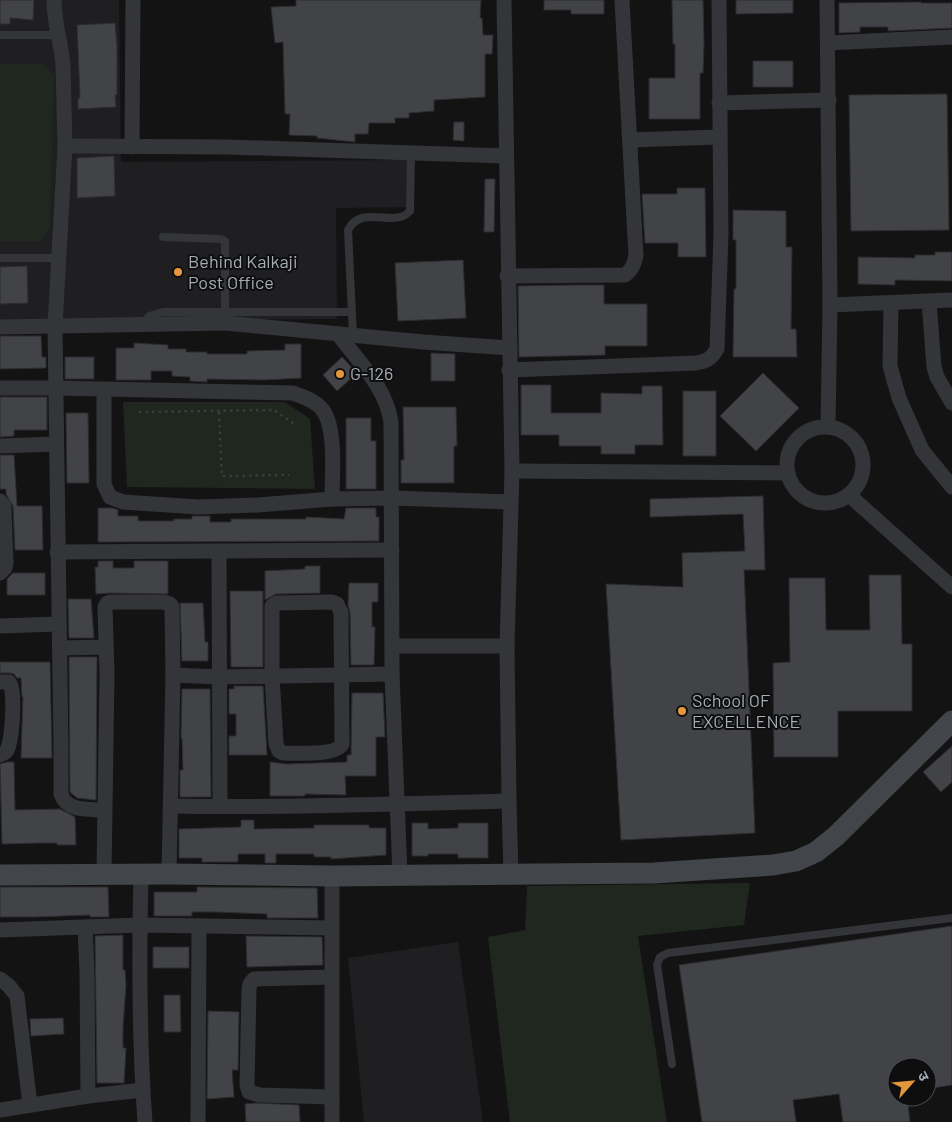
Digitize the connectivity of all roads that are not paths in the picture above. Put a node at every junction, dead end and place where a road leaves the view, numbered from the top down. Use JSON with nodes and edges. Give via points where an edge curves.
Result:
{"nodes":[{"id":1,"x":54,"y":0,"type":"edge"},
{"id":2,"x":133,"y":0,"type":"edge"},
{"id":3,"x":504,"y":0,"type":"edge"},
{"id":4,"x":622,"y":0,"type":"edge"},
{"id":5,"x":719,"y":0,"type":"edge"},
{"id":6,"x":827,"y":0,"type":"edge"},
{"id":7,"x":0,"y":35,"type":"edge"},
{"id":8,"x":58,"y":35,"type":"junction"},
{"id":9,"x":952,"y":37,"type":"edge"},
{"id":10,"x":828,"y":43,"type":"junction"},
{"id":11,"x":829,"y":100,"type":"junction"},
{"id":12,"x":719,"y":103,"type":"junction"},
{"id":13,"x":719,"y":137,"type":"junction"},
{"id":14,"x":630,"y":140,"type":"junction"},
{"id":15,"x":65,"y":146,"type":"junction"},
{"id":16,"x":132,"y":146,"type":"junction"},
{"id":17,"x":411,"y":152,"type":"junction"},
{"id":18,"x":506,"y":156,"type":"junction"},
{"id":19,"x":163,"y":237,"type":"dead end"},
{"id":20,"x":0,"y":258,"type":"edge"},
{"id":21,"x":58,"y":258,"type":"junction"},
{"id":22,"x":507,"y":276,"type":"junction"},
{"id":23,"x":952,"y":300,"type":"edge"},
{"id":24,"x":930,"y":301,"type":"junction"},
{"id":25,"x":891,"y":302,"type":"junction"},
{"id":26,"x":830,"y":306,"type":"junction"},
{"id":27,"x":351,"y":312,"type":"junction"},
{"id":28,"x":225,"y":318,"type":"junction"},
{"id":29,"x":55,"y":326,"type":"junction"},
{"id":30,"x":0,"y":327,"type":"edge"},
{"id":31,"x":345,"y":335,"type":"junction"},
{"id":32,"x":510,"y":348,"type":"junction"},
{"id":33,"x":509,"y":370,"type":"junction"},
{"id":34,"x":0,"y":388,"type":"edge"},
{"id":35,"x":55,"y":388,"type":"junction"},
{"id":36,"x":104,"y":390,"type":"junction"},
{"id":37,"x":952,"y":402,"type":"edge"},
{"id":38,"x":828,"y":427,"type":"junction"},
{"id":39,"x":56,"y":444,"type":"junction"},
{"id":40,"x":0,"y":446,"type":"edge"},
{"id":41,"x":512,"y":471,"type":"junction"},
{"id":42,"x":788,"y":473,"type":"junction"},
{"id":43,"x":952,"y":487,"type":"edge"},
{"id":44,"x":849,"y":495,"type":"junction"},
{"id":45,"x":392,"y":498,"type":"junction"},
{"id":46,"x":332,"y":499,"type":"junction"},
{"id":47,"x":0,"y":501,"type":"edge"},
{"id":48,"x":510,"y":502,"type":"junction"},
{"id":49,"x":392,"y":550,"type":"junction"},
{"id":50,"x":219,"y":551,"type":"junction"},
{"id":51,"x":57,"y":552,"type":"junction"},
{"id":52,"x":0,"y":573,"type":"edge"},
{"id":53,"x":952,"y":586,"type":"edge"},
{"id":54,"x":58,"y":624,"type":"junction"},
{"id":55,"x":0,"y":626,"type":"edge"},
{"id":56,"x":393,"y":646,"type":"junction"},
{"id":57,"x":508,"y":646,"type":"junction"},
{"id":58,"x":106,"y":647,"type":"junction"},
{"id":59,"x":60,"y":648,"type":"junction"},
{"id":60,"x":342,"y":674,"type":"junction"},
{"id":61,"x":392,"y":674,"type":"junction"},
{"id":62,"x":173,"y":675,"type":"junction"},
{"id":63,"x":272,"y":676,"type":"junction"},
{"id":64,"x":219,"y":677,"type":"junction"},
{"id":65,"x":0,"y":682,"type":"edge"},
{"id":66,"x":952,"y":721,"type":"edge"},
{"id":67,"x":0,"y":755,"type":"edge"},
{"id":68,"x":509,"y":801,"type":"junction"},
{"id":69,"x":397,"y":804,"type":"junction"},
{"id":70,"x":171,"y":806,"type":"junction"},
{"id":71,"x":220,"y":806,"type":"junction"},
{"id":72,"x":104,"y":810,"type":"junction"},
{"id":73,"x":104,"y":874,"type":"junction"},
{"id":74,"x":169,"y":874,"type":"junction"},
{"id":75,"x":140,"y":875,"type":"junction"},
{"id":76,"x":400,"y":875,"type":"junction"},
{"id":77,"x":511,"y":875,"type":"junction"},
{"id":78,"x":0,"y":876,"type":"edge"},
{"id":79,"x":332,"y":876,"type":"junction"},
{"id":80,"x":952,"y":918,"type":"edge"},
{"id":81,"x":140,"y":925,"type":"junction"},
{"id":82,"x":199,"y":926,"type":"junction"},
{"id":83,"x":85,"y":927,"type":"junction"},
{"id":84,"x":332,"y":928,"type":"junction"},
{"id":85,"x":0,"y":930,"type":"edge"},
{"id":86,"x":331,"y":977,"type":"junction"},
{"id":87,"x":0,"y":979,"type":"edge"},
{"id":88,"x":672,"y":1064,"type":"dead end"},
{"id":89,"x":143,"y":1090,"type":"junction"},
{"id":90,"x":88,"y":1096,"type":"junction"},
{"id":91,"x":332,"y":1097,"type":"junction"},
{"id":92,"x":30,"y":1105,"type":"junction"},
{"id":93,"x":0,"y":1110,"type":"edge"},
{"id":94,"x":145,"y":1122,"type":"edge"},
{"id":95,"x":198,"y":1122,"type":"edge"},
{"id":96,"x":332,"y":1122,"type":"edge"}],
"edges":[{"from":1,"to":8,"type":"street"},
{"from":2,"to":16,"type":"street"},
{"from":3,"to":18,"type":"street"},
{"from":4,"to":14,"type":"street"},
{"from":5,"to":12,"type":"street"},
{"from":6,"to":10,"type":"street"},
{"from":7,"to":8,"type":"lane"},
{"from":8,"to":15,"type":"street","via":[[64,64]]},
{"from":9,"to":10,"type":"street"},
{"from":10,"to":11,"type":"street"},
{"from":11,"to":12,"type":"street"},
{"from":11,"to":26,"type":"street"},
{"from":12,"to":13,"type":"street"},
{"from":13,"to":14,"type":"street"},
{"from":13,"to":33,"type":"street","via":[[718,339],[712,357],[696,363]]},
{"from":14,"to":22,"type":"street","via":[[636,256],[630,271],[625,275]]},
{"from":15,"to":16,"type":"street"},
{"from":15,"to":21,"type":"street"},
{"from":16,"to":17,"type":"street"},
{"from":17,"to":18,"type":"street"},
{"from":17,"to":27,"type":"lane","via":[[408,213],[398,217],[361,218],[348,230]]},
{"from":18,"to":22,"type":"street"},
{"from":19,"to":28,"type":"lane","via":[[225,241]]},
{"from":20,"to":21,"type":"lane"},
{"from":21,"to":29,"type":"street"},
{"from":22,"to":32,"type":"street"},
{"from":23,"to":24,"type":"street"},
{"from":24,"to":25,"type":"street"},
{"from":24,"to":37,"type":"street","via":[[934,367]]},
{"from":25,"to":26,"type":"street"},
{"from":25,"to":43,"type":"street","via":[[890,366],[899,398],[922,450]]},
{"from":26,"to":38,"type":"street"},
{"from":27,"to":28,"type":"lane"},
{"from":27,"to":31,"type":"lane"},
{"from":28,"to":29,"type":"street","via":[[142,325]]},
{"from":28,"to":31,"type":"street"},
{"from":29,"to":30,"type":"street"},
{"from":29,"to":35,"type":"street"},
{"from":31,"to":32,"type":"street"},
{"from":31,"to":45,"type":"street","via":[[389,408]]},
{"from":32,"to":33,"type":"street"},
{"from":33,"to":41,"type":"street"},
{"from":34,"to":35,"type":"street"},
{"from":35,"to":36,"type":"street"},
{"from":35,"to":39,"type":"street"},
{"from":36,"to":46,"type":"street","via":[[294,393],[309,399],[320,407],[331,429]]},
{"from":36,"to":46,"type":"street","via":[[104,484],[108,494],[116,499],[198,507]]},
{"from":38,"to":42,"type":"street","via":[[813,429],[795,442],[788,457]]},
{"from":38,"to":44,"type":"street","via":[[846,433],[861,452],[862,475]]},
{"from":39,"to":40,"type":"street"},
{"from":39,"to":51,"type":"street"},
{"from":41,"to":42,"type":"street"},
{"from":41,"to":48,"type":"street"},
{"from":42,"to":44,"type":"street","via":[[799,492],[818,502],[834,502]]},
{"from":44,"to":53,"type":"street"},
{"from":45,"to":46,"type":"street"},
{"from":45,"to":48,"type":"street"},
{"from":45,"to":49,"type":"street"},
{"from":47,"to":52,"type":"street","via":[[4,506],[6,563]]},
{"from":48,"to":57,"type":"street"},
{"from":49,"to":50,"type":"street"},
{"from":49,"to":56,"type":"street"},
{"from":50,"to":51,"type":"street"},
{"from":50,"to":64,"type":"street"},
{"from":51,"to":54,"type":"street"},
{"from":54,"to":55,"type":"street"},
{"from":54,"to":59,"type":"street"},
{"from":56,"to":57,"type":"street"},
{"from":56,"to":61,"type":"street"},
{"from":57,"to":68,"type":"street"},
{"from":58,"to":59,"type":"street"},
{"from":58,"to":62,"type":"street","via":[[105,607],[108,603],[167,602],[172,607]]},
{"from":58,"to":72,"type":"street"},
{"from":59,"to":72,"type":"street","via":[[61,794],[71,808]]},
{"from":60,"to":61,"type":"street"},
{"from":60,"to":63,"type":"street"},
{"from":60,"to":63,"type":"street","via":[[341,612],[337,604],[276,603],[271,610]]},
{"from":60,"to":63,"type":"street","via":[[343,741],[332,752],[279,751]]},
{"from":61,"to":69,"type":"street"},
{"from":62,"to":64,"type":"street"},
{"from":62,"to":70,"type":"street"},
{"from":63,"to":64,"type":"street"},
{"from":64,"to":71,"type":"street"},
{"from":65,"to":67,"type":"street","via":[[9,682],[12,687],[9,747]]},
{"from":66,"to":77,"type":"street","via":[[836,836],[816,852],[796,861],[654,873]]},
{"from":68,"to":69,"type":"street"},
{"from":68,"to":77,"type":"street"},
{"from":69,"to":71,"type":"street"},
{"from":69,"to":76,"type":"street"},
{"from":70,"to":71,"type":"street"},
{"from":70,"to":74,"type":"street"},
{"from":72,"to":73,"type":"street"},
{"from":73,"to":75,"type":"street"},
{"from":73,"to":78,"type":"street"},
{"from":74,"to":75,"type":"street"},
{"from":74,"to":79,"type":"street"},
{"from":75,"to":81,"type":"street"},
{"from":76,"to":77,"type":"street"},
{"from":76,"to":79,"type":"street"},
{"from":79,"to":84,"type":"street"},
{"from":80,"to":88,"type":"lane","via":[[668,953],[660,957],[657,965]]},
{"from":81,"to":82,"type":"street"},
{"from":81,"to":83,"type":"street"},
{"from":81,"to":89,"type":"street"},
{"from":82,"to":84,"type":"street"},
{"from":82,"to":95,"type":"street"},
{"from":83,"to":85,"type":"street"},
{"from":83,"to":90,"type":"street"},
{"from":84,"to":86,"type":"street"},
{"from":86,"to":91,"type":"street"},
{"from":86,"to":91,"type":"street","via":[[251,981],[247,1085],[249,1092],[260,1095]]},
{"from":87,"to":92,"type":"street","via":[[17,996]]},
{"from":89,"to":90,"type":"street"},
{"from":89,"to":94,"type":"street"},
{"from":90,"to":92,"type":"street"},
{"from":91,"to":96,"type":"street"},
{"from":92,"to":93,"type":"street"}]}
